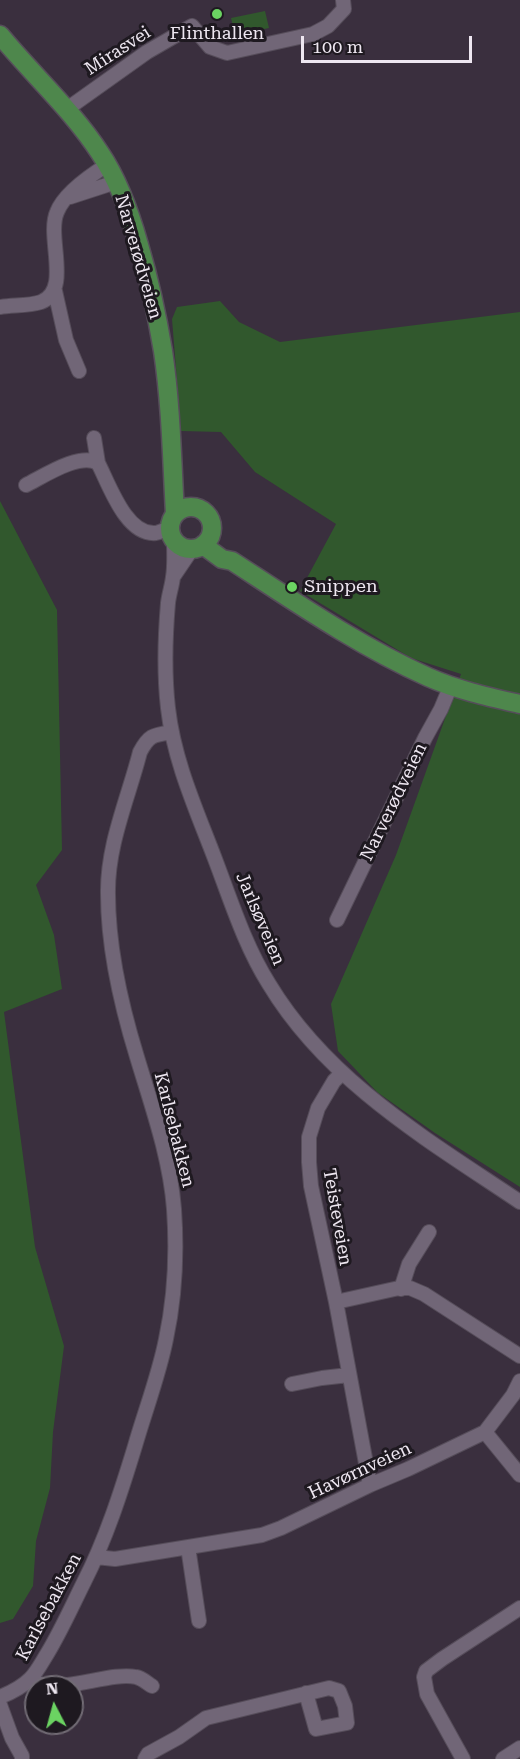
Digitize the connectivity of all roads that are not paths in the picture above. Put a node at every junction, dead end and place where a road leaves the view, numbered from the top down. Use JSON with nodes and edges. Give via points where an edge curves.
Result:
{"nodes":[{"id":1,"x":343,"y":0,"type":"edge"},
{"id":2,"x":0,"y":35,"type":"edge"},
{"id":3,"x":67,"y":109,"type":"junction"},
{"id":4,"x":107,"y":165,"type":"junction"},
{"id":5,"x":116,"y":182,"type":"junction"},
{"id":6,"x":66,"y":199,"type":"junction"},
{"id":7,"x":55,"y":291,"type":"junction"},
{"id":8,"x":0,"y":307,"type":"edge"},
{"id":9,"x":79,"y":371,"type":"dead end"},
{"id":10,"x":94,"y":438,"type":"dead end"},
{"id":11,"x":98,"y":463,"type":"junction"},
{"id":12,"x":173,"y":483,"type":"junction"},
{"id":13,"x":26,"y":485,"type":"dead end"},
{"id":14,"x":194,"y":507,"type":"junction"},
{"id":15,"x":173,"y":527,"type":"junction"},
{"id":16,"x":202,"y":542,"type":"junction"},
{"id":17,"x":173,"y":577,"type":"junction"},
{"id":18,"x":451,"y":685,"type":"junction"},
{"id":19,"x":520,"y":704,"type":"edge"},
{"id":20,"x":172,"y":732,"type":"junction"},
{"id":21,"x":337,"y":920,"type":"dead end"},
{"id":22,"x":342,"y":1073,"type":"junction"},
{"id":23,"x":520,"y":1203,"type":"edge"},
{"id":24,"x":429,"y":1232,"type":"dead end"},
{"id":25,"x":401,"y":1289,"type":"junction"},
{"id":26,"x":336,"y":1302,"type":"junction"},
{"id":27,"x":520,"y":1356,"type":"edge"},
{"id":28,"x":349,"y":1375,"type":"junction"},
{"id":29,"x":520,"y":1381,"type":"edge"},
{"id":30,"x":292,"y":1384,"type":"dead end"},
{"id":31,"x":485,"y":1431,"type":"junction"},
{"id":32,"x":520,"y":1475,"type":"edge"},
{"id":33,"x":370,"y":1485,"type":"junction"},
{"id":34,"x":188,"y":1547,"type":"junction"},
{"id":35,"x":96,"y":1557,"type":"junction"},
{"id":36,"x":520,"y":1608,"type":"edge"},
{"id":37,"x":199,"y":1621,"type":"dead end"},
{"id":38,"x":33,"y":1675,"type":"edge"},
{"id":39,"x":84,"y":1682,"type":"edge"},
{"id":40,"x":24,"y":1683,"type":"edge"},
{"id":41,"x":152,"y":1686,"type":"dead end"},
{"id":42,"x":306,"y":1693,"type":"dead end"},
{"id":43,"x":0,"y":1697,"type":"edge"},
{"id":44,"x":0,"y":1705,"type":"edge"},
{"id":45,"x":520,"y":1748,"type":"edge"},
{"id":46,"x":23,"y":1758,"type":"edge"},
{"id":47,"x":145,"y":1759,"type":"edge"},
{"id":48,"x":463,"y":1759,"type":"edge"},
{"id":49,"x":503,"y":1759,"type":"edge"}],
"edges":[{"from":1,"to":3,"type":"street","name":"Mirasvei","via":[[344,9],[328,26],[312,34],[227,52],[210,47],[192,26],[147,52]]},
{"from":2,"to":3,"type":"main road","name":"Narverødveien"},
{"from":3,"to":4,"type":"main road","name":"Narverødveien"},
{"from":4,"to":5,"type":"main road","name":"Narverødveien"},
{"from":4,"to":6,"type":"street"},
{"from":5,"to":6,"type":"street"},
{"from":5,"to":12,"type":"main road","name":"Narverødveien","via":[[143,259],[163,351]]},
{"from":6,"to":7,"type":"street","via":[[57,209],[54,224]]},
{"from":7,"to":8,"type":"street","via":[[40,302]]},
{"from":7,"to":9,"type":"street","via":[[66,340]]},
{"from":10,"to":11,"type":"street"},
{"from":11,"to":13,"type":"street","via":[[92,459],[76,461]]},
{"from":11,"to":15,"type":"street","via":[[136,528],[156,533]]},
{"from":12,"to":14,"type":"main road"},
{"from":12,"to":15,"type":"main road","name":"Narverødveien"},
{"from":14,"to":15,"type":"main road","via":[[187,507]]},
{"from":14,"to":16,"type":"main road","via":[[210,518]]},
{"from":15,"to":16,"type":"main road","via":[[179,545]]},
{"from":15,"to":17,"type":"street","name":"Jarlsøveien"},
{"from":16,"to":17,"type":"street","name":"Jarlsøveien"},
{"from":16,"to":18,"type":"main road","via":[[222,559],[232,561],[375,650]]},
{"from":17,"to":20,"type":"street","name":"Jarlsøveien","via":[[165,647]]},
{"from":18,"to":19,"type":"main road"},
{"from":18,"to":21,"type":"street","name":"Narverødveien"},
{"from":20,"to":22,"type":"street","name":"Jarlsøveien","via":[[185,781],[252,953],[292,1020]]},
{"from":20,"to":35,"type":"street","name":"Karlsebakken","via":[[150,736],[140,752],[115,841],[108,894],[121,1002],[169,1175],[174,1209],[172,1305],[166,1342]]},
{"from":22,"to":23,"type":"street","name":"Jarlsøveien","via":[[396,1118]]},
{"from":22,"to":26,"type":"street","name":"Teisteveien","via":[[318,1108],[309,1137],[311,1186]]},
{"from":24,"to":25,"type":"street"},
{"from":25,"to":26,"type":"street"},
{"from":25,"to":27,"type":"street","via":[[424,1294]]},
{"from":26,"to":28,"type":"street","name":"Teisteveien"},
{"from":28,"to":30,"type":"street"},
{"from":28,"to":33,"type":"street","name":"Teisteveien"},
{"from":29,"to":31,"type":"street","name":"Havørnveien"},
{"from":31,"to":32,"type":"street"},
{"from":31,"to":33,"type":"street","name":"Havørnveien"},
{"from":33,"to":34,"type":"street","name":"Havørnveien","via":[[262,1535]]},
{"from":34,"to":35,"type":"street","name":"Havørnveien","via":[[115,1559]]},
{"from":34,"to":37,"type":"street"},
{"from":35,"to":38,"type":"street","name":"Karlsebakken","via":[[56,1639]]},
{"from":36,"to":48,"type":"street","via":[[426,1671],[426,1694]]},
{"from":39,"to":41,"type":"street","name":"Karlsebakken","via":[[123,1676],[138,1677]]},
{"from":40,"to":43,"type":"street","name":"Karlsebakken"},
{"from":42,"to":47,"type":"street","via":[[206,1718]]},
{"from":44,"to":46,"type":"street"},
{"from":45,"to":49,"type":"street"}]}
